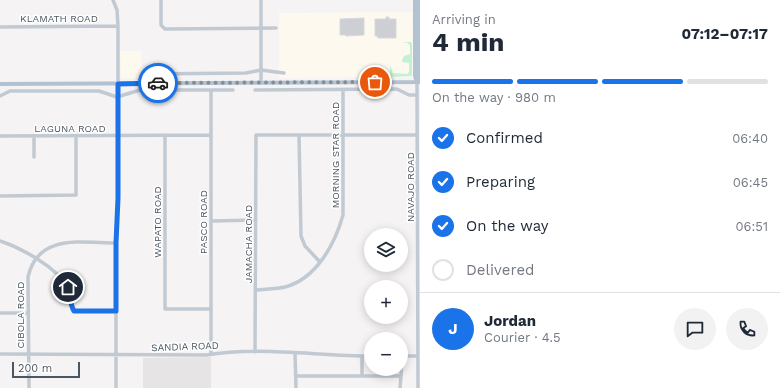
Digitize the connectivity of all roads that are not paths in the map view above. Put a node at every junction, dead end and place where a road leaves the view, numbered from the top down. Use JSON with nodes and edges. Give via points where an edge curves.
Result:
{"nodes":[{"id":1,"x":113,"y":0,"type":"edge"},
{"id":2,"x":161,"y":0,"type":"edge"},
{"id":3,"x":261,"y":0,"type":"edge"},
{"id":4,"x":415,"y":0,"type":"edge"},
{"id":5,"x":419,"y":0,"type":"edge"},
{"id":6,"x":118,"y":26,"type":"junction"},
{"id":7,"x":0,"y":27,"type":"edge"},
{"id":8,"x":261,"y":28,"type":"junction"},
{"id":9,"x":276,"y":28,"type":"dead end"},
{"id":10,"x":261,"y":70,"type":"junction"},
{"id":11,"x":284,"y":73,"type":"dead end"},
{"id":12,"x":419,"y":82,"type":"edge"},
{"id":13,"x":145,"y":83,"type":"junction"},
{"id":14,"x":261,"y":83,"type":"junction"},
{"id":15,"x":0,"y":84,"type":"edge"},
{"id":16,"x":118,"y":84,"type":"junction"},
{"id":17,"x":211,"y":90,"type":"junction"},
{"id":18,"x":233,"y":90,"type":"dead end"},
{"id":19,"x":255,"y":90,"type":"dead end"},
{"id":20,"x":343,"y":90,"type":"junction"},
{"id":21,"x":417,"y":95,"type":"junction"},
{"id":22,"x":0,"y":96,"type":"edge"},
{"id":23,"x":117,"y":97,"type":"junction"},
{"id":24,"x":417,"y":134,"type":"junction"},
{"id":25,"x":118,"y":135,"type":"junction"},
{"id":26,"x":165,"y":135,"type":"junction"},
{"id":27,"x":211,"y":135,"type":"junction"},
{"id":28,"x":299,"y":135,"type":"junction"},
{"id":29,"x":343,"y":135,"type":"junction"},
{"id":30,"x":0,"y":136,"type":"edge"},
{"id":31,"x":34,"y":136,"type":"junction"},
{"id":32,"x":76,"y":136,"type":"junction"},
{"id":33,"x":34,"y":157,"type":"dead end"},
{"id":34,"x":0,"y":196,"type":"edge"},
{"id":35,"x":256,"y":220,"type":"junction"},
{"id":36,"x":212,"y":221,"type":"junction"},
{"id":37,"x":0,"y":241,"type":"edge"},
{"id":38,"x":116,"y":243,"type":"junction"},
{"id":39,"x":35,"y":258,"type":"junction"},
{"id":40,"x":320,"y":262,"type":"junction"},
{"id":41,"x":256,"y":290,"type":"junction"},
{"id":42,"x":211,"y":309,"type":"junction"},
{"id":43,"x":116,"y":311,"type":"junction"},
{"id":44,"x":0,"y":313,"type":"edge"},
{"id":45,"x":28,"y":313,"type":"junction"},
{"id":46,"x":255,"y":352,"type":"junction"},
{"id":47,"x":295,"y":353,"type":"junction"},
{"id":48,"x":0,"y":354,"type":"edge"},
{"id":49,"x":28,"y":354,"type":"junction"},
{"id":50,"x":116,"y":354,"type":"junction"},
{"id":51,"x":211,"y":354,"type":"junction"},
{"id":52,"x":362,"y":356,"type":"joint"},
{"id":53,"x":408,"y":356,"type":"edge"},
{"id":54,"x":418,"y":356,"type":"junction"},
{"id":55,"x":296,"y":376,"type":"junction"},
{"id":56,"x":362,"y":376,"type":"joint"},
{"id":57,"x":400,"y":376,"type":"edge"},
{"id":58,"x":29,"y":388,"type":"edge"},
{"id":59,"x":116,"y":388,"type":"edge"},
{"id":60,"x":296,"y":388,"type":"edge"},
{"id":61,"x":400,"y":388,"type":"edge"},
{"id":62,"x":418,"y":388,"type":"edge"}],
"edges":[{"from":1,"to":6,"type":"street","via":[[117,10]]},
{"from":2,"to":8,"type":"street","via":[[161,25],[165,29]]},
{"from":3,"to":8,"type":"street"},
{"from":4,"to":12,"type":"main road","name":"NAVAJO ROAD","via":[[415,76]]},
{"from":5,"to":12,"type":"main road","name":"NAVAJO ROAD"},
{"from":6,"to":7,"type":"street","name":"KLAMATH ROAD"},
{"from":6,"to":16,"type":"street"},
{"from":8,"to":9,"type":"street"},
{"from":8,"to":10,"type":"street"},
{"from":10,"to":11,"type":"street"},
{"from":10,"to":13,"type":"street","via":[[246,73],[144,74]]},
{"from":10,"to":14,"type":"street"},
{"from":12,"to":14,"type":"main road"},
{"from":12,"to":21,"type":"street","name":"NAVAJO ROAD"},
{"from":13,"to":14,"type":"main road"},
{"from":13,"to":16,"type":"main road"},
{"from":15,"to":16,"type":"main road"},
{"from":16,"to":23,"type":"street"},
{"from":17,"to":18,"type":"street"},
{"from":17,"to":23,"type":"street","via":[[140,90]]},
{"from":17,"to":27,"type":"street","name":"PASCO ROAD"},
{"from":19,"to":20,"type":"street"},
{"from":20,"to":21,"type":"street","via":[[397,89],[409,95]]},
{"from":20,"to":29,"type":"street","name":"MORNING STAR ROAD"},
{"from":21,"to":24,"type":"street","name":"NAVAJO ROAD"},
{"from":22,"to":23,"type":"street","via":[[10,91],[99,91]]},
{"from":23,"to":25,"type":"street"},
{"from":24,"to":29,"type":"street"},
{"from":24,"to":54,"type":"street","name":"NAVAJO ROAD"},
{"from":25,"to":26,"type":"street","name":"LAGUNA ROAD"},
{"from":25,"to":32,"type":"street","name":"LAGUNA ROAD"},
{"from":25,"to":38,"type":"street"},
{"from":26,"to":27,"type":"street","name":"LAGUNA ROAD"},
{"from":26,"to":42,"type":"street","name":"WAPATO ROAD","via":[[165,309]]},
{"from":27,"to":36,"type":"street","name":"PASCO ROAD"},
{"from":28,"to":29,"type":"street"},
{"from":28,"to":35,"type":"street","name":"JAMACHA ROAD","via":[[256,135]]},
{"from":28,"to":40,"type":"street","via":[[301,236]]},
{"from":29,"to":40,"type":"street","name":"MORNING STAR ROAD","via":[[343,215],[339,232]]},
{"from":30,"to":31,"type":"street","name":"LAGUNA ROAD"},
{"from":31,"to":32,"type":"street","name":"LAGUNA ROAD"},
{"from":31,"to":33,"type":"street"},
{"from":32,"to":34,"type":"street","via":[[76,195]]},
{"from":35,"to":36,"type":"street"},
{"from":35,"to":41,"type":"street","name":"JAMACHA ROAD"},
{"from":36,"to":42,"type":"street","name":"PASCO ROAD"},
{"from":37,"to":39,"type":"street","via":[[18,247]]},
{"from":38,"to":39,"type":"street","via":[[56,244],[44,249]]},
{"from":38,"to":43,"type":"street"},
{"from":39,"to":43,"type":"street","via":[[58,275],[68,287],[74,311]]},
{"from":39,"to":45,"type":"street","name":"CIBOLA ROAD","via":[[28,277]]},
{"from":40,"to":41,"type":"street","name":"MORNING STAR ROAD","via":[[305,277],[285,287]]},
{"from":41,"to":46,"type":"street","name":"JAMACHA ROAD"},
{"from":42,"to":51,"type":"street","name":"PASCO ROAD"},
{"from":43,"to":50,"type":"street"},
{"from":44,"to":45,"type":"street"},
{"from":45,"to":49,"type":"street","name":"CIBOLA ROAD"},
{"from":46,"to":47,"type":"street","name":"SANDIA ROAD"},
{"from":46,"to":51,"type":"street","name":"SANDIA ROAD"},
{"from":47,"to":52,"type":"street","name":"SANDIA ROAD"},
{"from":47,"to":55,"type":"street"},
{"from":48,"to":49,"type":"street","name":"SANDIA ROAD"},
{"from":49,"to":50,"type":"street","name":"SANDIA ROAD"},
{"from":49,"to":58,"type":"street","name":"CIBOLA ROAD"},
{"from":50,"to":51,"type":"street","name":"SANDIA ROAD"},
{"from":50,"to":59,"type":"street"},
{"from":52,"to":56,"type":"street"},
{"from":53,"to":54,"type":"street"},
{"from":54,"to":62,"type":"street","name":"NAVAJO ROAD"},
{"from":55,"to":56,"type":"street"},
{"from":55,"to":60,"type":"street"},
{"from":57,"to":61,"type":"street"}]}
